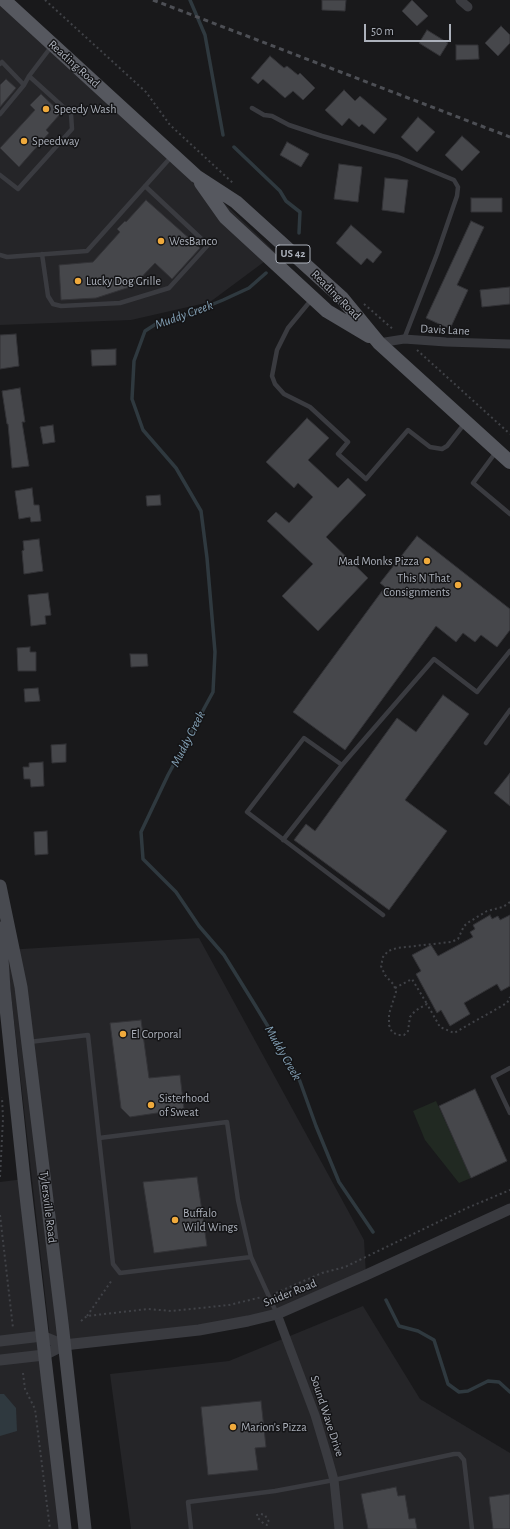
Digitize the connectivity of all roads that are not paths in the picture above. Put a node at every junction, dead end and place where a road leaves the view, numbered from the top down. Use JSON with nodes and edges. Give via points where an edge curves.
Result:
{"nodes":[{"id":1,"x":4,"y":0,"type":"edge"},
{"id":2,"x":460,"y":0,"type":"edge"},
{"id":3,"x":468,"y":7,"type":"dead end"},
{"id":4,"x":53,"y":44,"type":"junction"},
{"id":5,"x":0,"y":64,"type":"edge"},
{"id":6,"x":29,"y":76,"type":"junction"},
{"id":7,"x":24,"y":85,"type":"junction"},
{"id":8,"x":252,"y":108,"type":"dead end"},
{"id":9,"x":0,"y":114,"type":"edge"},
{"id":10,"x":173,"y":155,"type":"junction"},
{"id":11,"x":0,"y":175,"type":"edge"},
{"id":12,"x":196,"y":176,"type":"junction"},
{"id":13,"x":145,"y":186,"type":"junction"},
{"id":14,"x":42,"y":254,"type":"junction"},
{"id":15,"x":0,"y":255,"type":"edge"},
{"id":16,"x":313,"y":298,"type":"junction"},
{"id":17,"x":404,"y":339,"type":"junction"},
{"id":18,"x":379,"y":343,"type":"junction"},
{"id":19,"x":510,"y":344,"type":"edge"},
{"id":20,"x":466,"y":422,"type":"junction"},
{"id":21,"x":497,"y":451,"type":"junction"},
{"id":22,"x":510,"y":462,"type":"edge"},
{"id":23,"x":510,"y":514,"type":"edge"},
{"id":24,"x":510,"y":651,"type":"edge"},
{"id":25,"x":510,"y":710,"type":"edge"},
{"id":26,"x":486,"y":743,"type":"dead end"},
{"id":27,"x":342,"y":765,"type":"junction"},
{"id":28,"x":283,"y":840,"type":"junction"},
{"id":29,"x":0,"y":886,"type":"edge"},
{"id":30,"x":383,"y":915,"type":"dead end"},
{"id":31,"x":0,"y":928,"type":"edge"},
{"id":32,"x":27,"y":1043,"type":"junction"},
{"id":33,"x":510,"y":1068,"type":"edge"},
{"id":34,"x":510,"y":1114,"type":"edge"},
{"id":35,"x":99,"y":1138,"type":"junction"},
{"id":36,"x":510,"y":1209,"type":"edge"},
{"id":37,"x":251,"y":1257,"type":"junction"},
{"id":38,"x":276,"y":1314,"type":"junction"},
{"id":39,"x":42,"y":1336,"type":"junction"},
{"id":40,"x":0,"y":1340,"type":"edge"},
{"id":41,"x":64,"y":1345,"type":"junction"},
{"id":42,"x":44,"y":1355,"type":"junction"},
{"id":43,"x":0,"y":1360,"type":"edge"},
{"id":44,"x":334,"y":1480,"type":"junction"},
{"id":45,"x":65,"y":1529,"type":"edge"},
{"id":46,"x":85,"y":1529,"type":"edge"},
{"id":47,"x":192,"y":1529,"type":"edge"},
{"id":48,"x":339,"y":1529,"type":"edge"},
{"id":49,"x":472,"y":1529,"type":"edge"}],
"edges":[{"from":1,"to":4,"type":"main road","name":"Reading Road","number":"US 42"},
{"from":2,"to":3,"type":"street"},
{"from":4,"to":6,"type":"lane"},
{"from":4,"to":10,"type":"main road","name":"Reading Road","number":"US 42"},
{"from":5,"to":7,"type":"lane","via":[[2,62]]},
{"from":6,"to":7,"type":"lane"},
{"from":6,"to":11,"type":"lane","via":[[71,114],[72,129],[18,188]]},
{"from":7,"to":9,"type":"lane"},
{"from":8,"to":17,"type":"lane","via":[[289,125],[398,157],[454,180],[458,187],[457,196]]},
{"from":10,"to":12,"type":"main road","name":"Reading Road","number":"US 42"},
{"from":10,"to":13,"type":"lane"},
{"from":12,"to":16,"type":"main road","name":"Reading Road","number":"US 42","via":[[225,217]]},
{"from":12,"to":18,"type":"main road","name":"Reading Road","number":"US 42","via":[[236,202],[342,298]]},
{"from":13,"to":14,"type":"lane","via":[[87,250]]},
{"from":13,"to":14,"type":"lane","via":[[208,245],[170,288],[120,303],[61,306],[53,304],[48,296]]},
{"from":14,"to":15,"type":"lane","via":[[7,257]]},
{"from":16,"to":18,"type":"main road","name":"Reading Road","number":"US 42","via":[[327,311]]},
{"from":16,"to":20,"type":"lane","via":[[288,328],[274,362],[272,376],[284,394],[310,407],[348,442],[338,454],[366,480],[408,430],[430,447],[442,449]]},
{"from":17,"to":18,"type":"street","name":"Davis Lane"},
{"from":17,"to":19,"type":"street","name":"Davis Lane"},
{"from":18,"to":20,"type":"main road","name":"Reading Road","number":"US 42"},
{"from":20,"to":21,"type":"main road","name":"Reading Road","number":"US 42"},
{"from":21,"to":22,"type":"main road","name":"Reading Road","number":"US 42"},
{"from":21,"to":23,"type":"lane","via":[[473,483]]},
{"from":24,"to":27,"type":"lane","via":[[477,692],[434,659]]},
{"from":25,"to":26,"type":"lane"},
{"from":27,"to":28,"type":"lane"},
{"from":27,"to":28,"type":"lane","via":[[304,738],[247,812]]},
{"from":28,"to":30,"type":"lane"},
{"from":29,"to":32,"type":"main road","name":"Tylersville Road","via":[[21,987]]},
{"from":31,"to":39,"type":"main road","name":"Tylersville Road","via":[[4,989]]},
{"from":32,"to":35,"type":"lane","via":[[88,1035]]},
{"from":32,"to":41,"type":"main road","name":"Tylersville Road"},
{"from":33,"to":34,"type":"lane","via":[[493,1077]]},
{"from":35,"to":37,"type":"lane","via":[[227,1122],[238,1200]]},
{"from":35,"to":37,"type":"lane","via":[[113,1264],[120,1273]]},
{"from":36,"to":38,"type":"street","name":"Snider Road"},
{"from":37,"to":38,"type":"lane"},
{"from":38,"to":41,"type":"street","name":"Snider Road","via":[[199,1330]]},
{"from":38,"to":44,"type":"street","name":"Sound Wave Drive","via":[[315,1415]]},
{"from":39,"to":40,"type":"street","name":"Snider Road"},
{"from":39,"to":41,"type":"street","name":"Snider Road"},
{"from":39,"to":42,"type":"main road","name":"Tylersville Road"},
{"from":41,"to":42,"type":"street","name":"Snider Road"},
{"from":41,"to":46,"type":"main road","name":"Tylersville Road"},
{"from":42,"to":43,"type":"street","name":"Snider Road"},
{"from":42,"to":45,"type":"main road","name":"Tylersville Road"},
{"from":44,"to":47,"type":"lane","via":[[275,1491],[188,1502]]},
{"from":44,"to":48,"type":"street","name":"Sound Wave Drive"},
{"from":44,"to":49,"type":"lane","via":[[459,1454],[464,1460]]}]}
